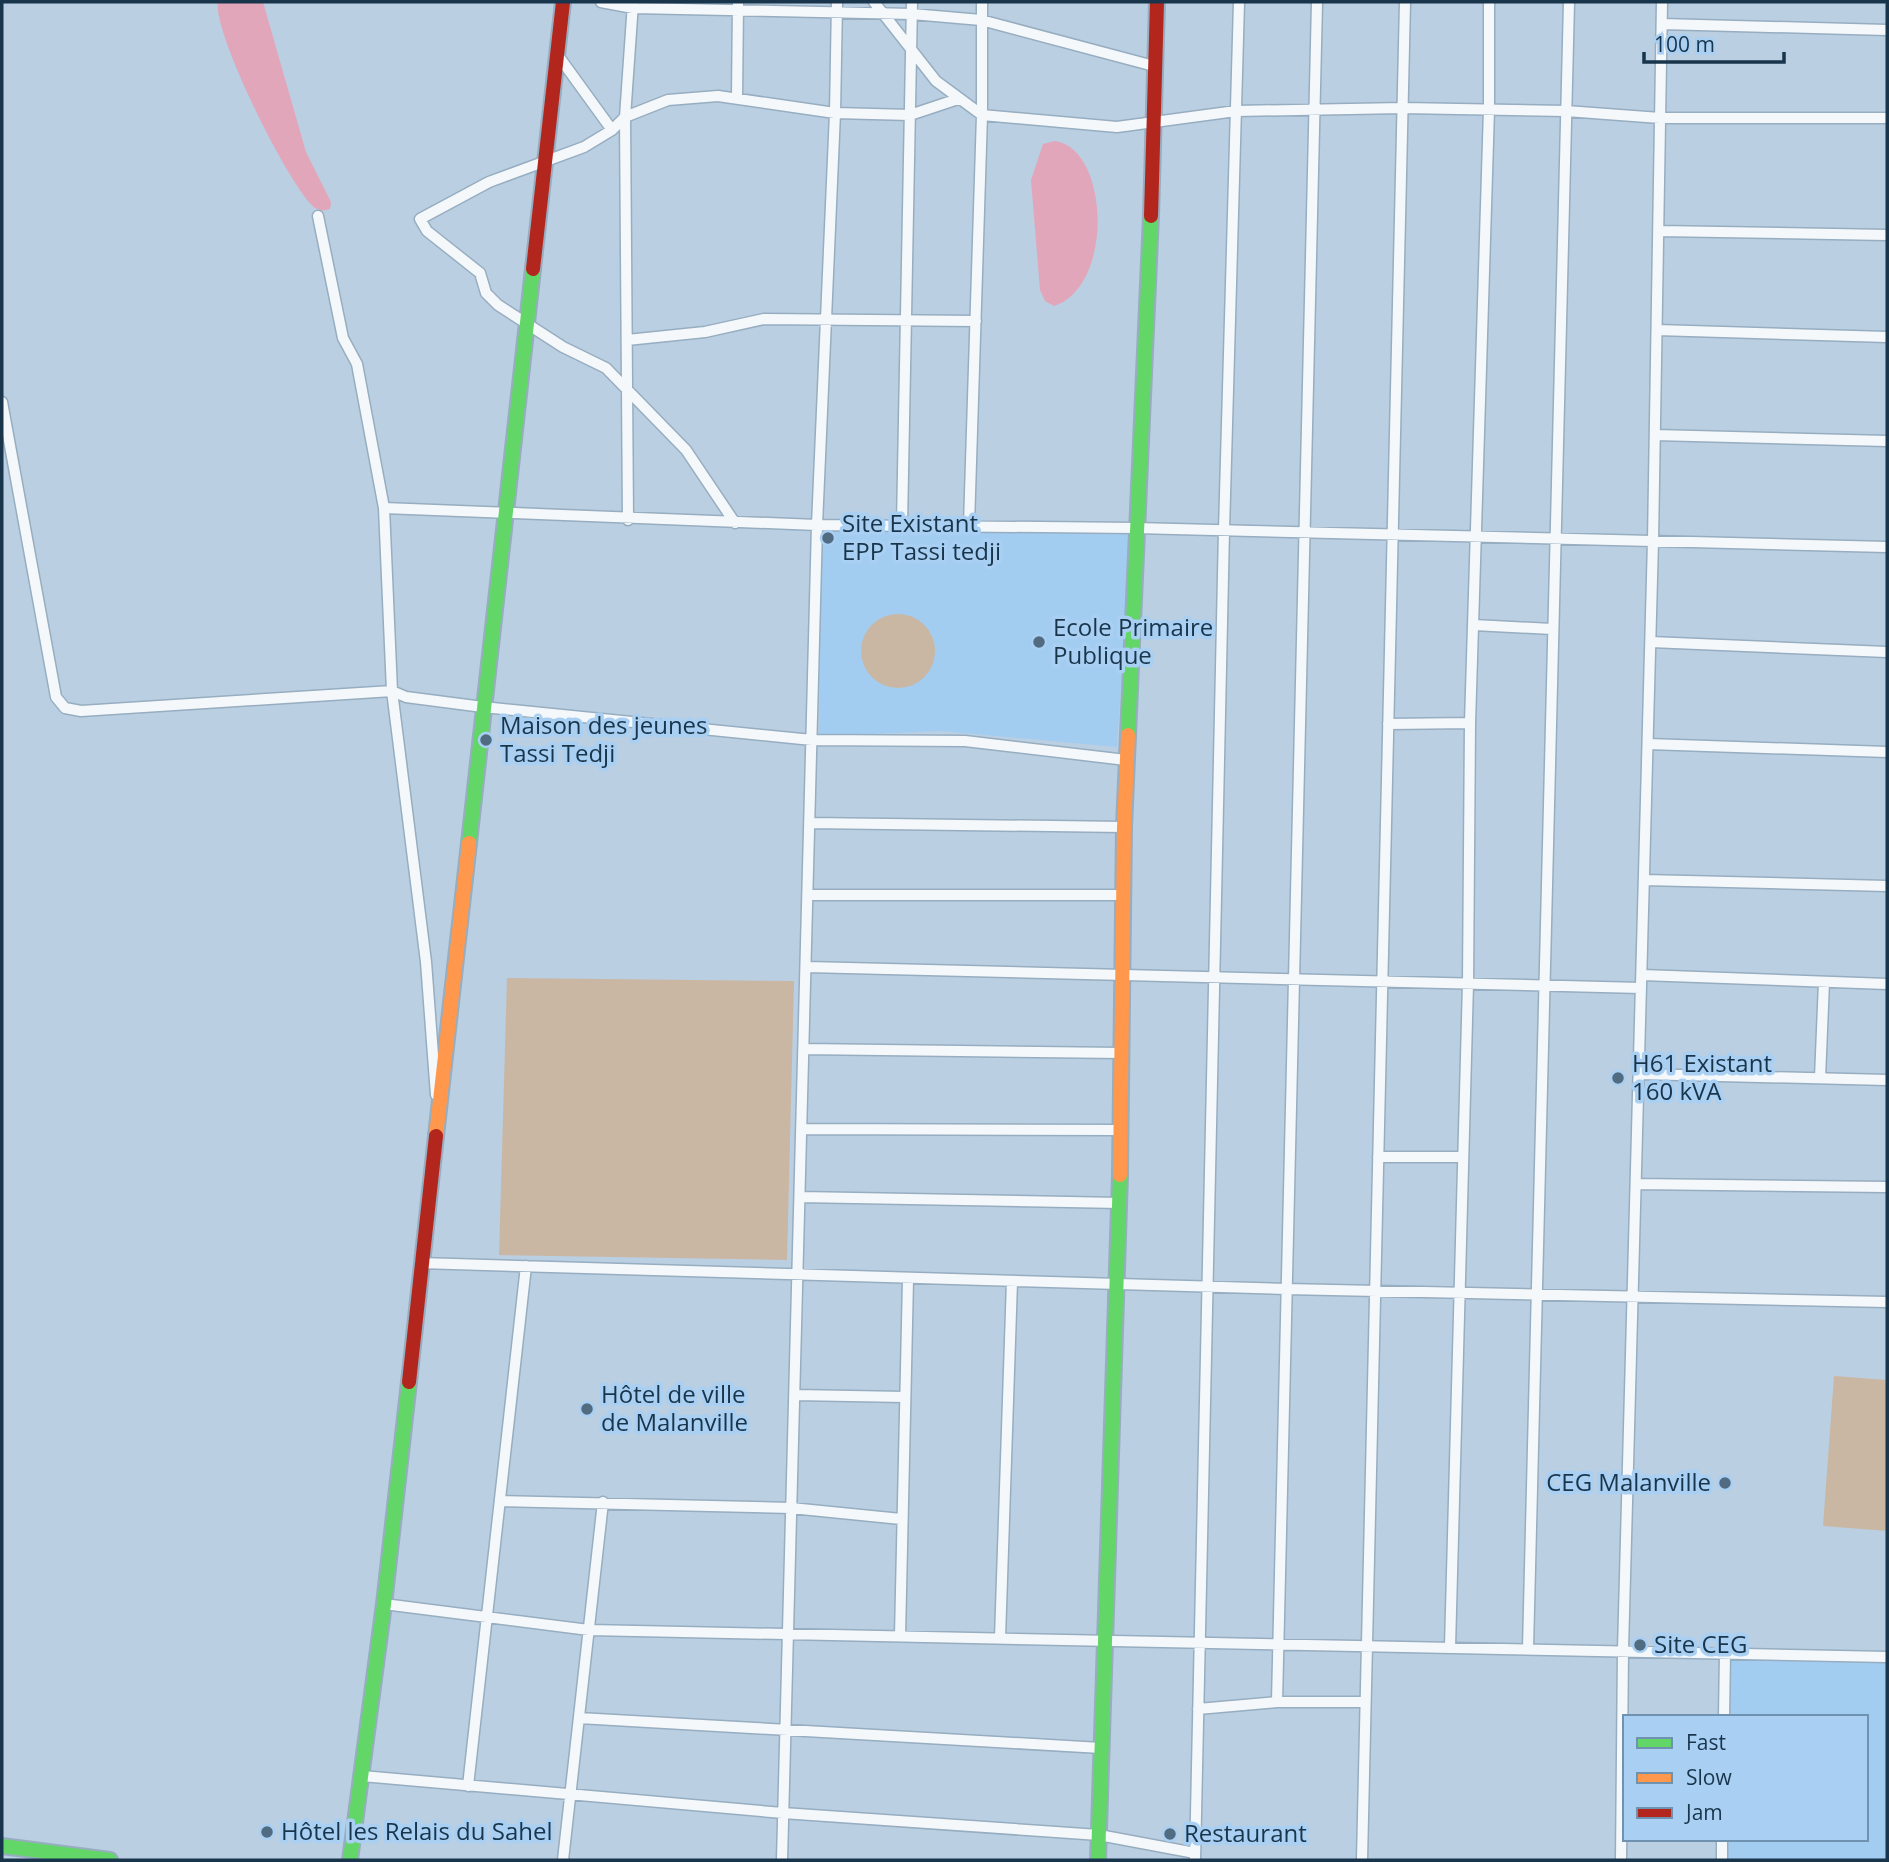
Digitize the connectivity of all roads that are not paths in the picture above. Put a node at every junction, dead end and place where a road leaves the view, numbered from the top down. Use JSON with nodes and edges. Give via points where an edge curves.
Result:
{"nodes":[{"id":1,"x":563,"y":2,"type":"edge"},
{"id":2,"x":601,"y":2,"type":"edge"},
{"id":3,"x":874,"y":2,"type":"edge"},
{"id":4,"x":912,"y":2,"type":"edge"},
{"id":5,"x":982,"y":2,"type":"edge"},
{"id":6,"x":1157,"y":2,"type":"edge"},
{"id":7,"x":1238,"y":2,"type":"edge"},
{"id":8,"x":1317,"y":2,"type":"edge"},
{"id":9,"x":1405,"y":2,"type":"edge"},
{"id":10,"x":1489,"y":2,"type":"edge"},
{"id":11,"x":1569,"y":2,"type":"edge"},
{"id":12,"x":1662,"y":2,"type":"edge"},
{"id":13,"x":633,"y":5,"type":"edge"},
{"id":14,"x":738,"y":6,"type":"edge"},
{"id":15,"x":837,"y":7,"type":"edge"},
{"id":16,"x":882,"y":13,"type":"junction"},
{"id":17,"x":912,"y":14,"type":"junction"},
{"id":18,"x":981,"y":20,"type":"junction"},
{"id":19,"x":1662,"y":24,"type":"junction"},
{"id":20,"x":1887,"y":30,"type":"edge"},
{"id":21,"x":912,"y":51,"type":"junction"},
{"id":22,"x":557,"y":53,"type":"junction"},
{"id":23,"x":1154,"y":66,"type":"junction"},
{"id":24,"x":737,"y":98,"type":"junction"},
{"id":25,"x":958,"y":99,"type":"junction"},
{"id":26,"x":1403,"y":108,"type":"junction"},
{"id":27,"x":1489,"y":109,"type":"junction"},
{"id":28,"x":1314,"y":110,"type":"junction"},
{"id":29,"x":1236,"y":111,"type":"junction"},
{"id":30,"x":1566,"y":111,"type":"junction"},
{"id":31,"x":835,"y":113,"type":"junction"},
{"id":32,"x":982,"y":115,"type":"junction"},
{"id":33,"x":910,"y":116,"type":"junction"},
{"id":34,"x":625,"y":117,"type":"junction"},
{"id":35,"x":1660,"y":118,"type":"junction"},
{"id":36,"x":1887,"y":118,"type":"edge"},
{"id":37,"x":1152,"y":123,"type":"junction"},
{"id":38,"x":612,"y":130,"type":"junction"},
{"id":39,"x":545,"y":160,"type":"junction"},
{"id":40,"x":318,"y":216,"type":"dead end"},
{"id":41,"x":1658,"y":231,"type":"junction"},
{"id":42,"x":1887,"y":235,"type":"edge"},
{"id":43,"x":826,"y":317,"type":"junction"},
{"id":44,"x":906,"y":319,"type":"junction"},
{"id":45,"x":976,"y":321,"type":"junction"},
{"id":46,"x":527,"y":324,"type":"junction"},
{"id":47,"x":1657,"y":330,"type":"junction"},
{"id":48,"x":1887,"y":337,"type":"edge"},
{"id":49,"x":627,"y":340,"type":"junction"},
{"id":50,"x":627,"y":390,"type":"junction"},
{"id":51,"x":2,"y":401,"type":"edge"},
{"id":52,"x":1655,"y":435,"type":"junction"},
{"id":53,"x":1887,"y":441,"type":"edge"},
{"id":54,"x":384,"y":508,"type":"junction"},
{"id":55,"x":506,"y":514,"type":"junction"},
{"id":56,"x":628,"y":520,"type":"junction"},
{"id":57,"x":735,"y":523,"type":"junction"},
{"id":58,"x":817,"y":525,"type":"junction"},
{"id":59,"x":902,"y":525,"type":"junction"},
{"id":60,"x":969,"y":525,"type":"junction"},
{"id":61,"x":1136,"y":528,"type":"junction"},
{"id":62,"x":1224,"y":530,"type":"junction"},
{"id":63,"x":1304,"y":533,"type":"junction"},
{"id":64,"x":1393,"y":535,"type":"junction"},
{"id":65,"x":1475,"y":537,"type":"junction"},
{"id":66,"x":1557,"y":538,"type":"junction"},
{"id":67,"x":1653,"y":541,"type":"junction"},
{"id":68,"x":1887,"y":547,"type":"edge"},
{"id":69,"x":1474,"y":625,"type":"junction"},
{"id":70,"x":1552,"y":629,"type":"junction"},
{"id":71,"x":1651,"y":642,"type":"junction"},
{"id":72,"x":1887,"y":652,"type":"edge"},
{"id":73,"x":392,"y":691,"type":"junction"},
{"id":74,"x":483,"y":707,"type":"junction"},
{"id":75,"x":1470,"y":723,"type":"junction"},
{"id":76,"x":1388,"y":724,"type":"junction"},
{"id":77,"x":812,"y":740,"type":"junction"},
{"id":78,"x":1648,"y":744,"type":"junction"},
{"id":79,"x":1887,"y":752,"type":"edge"},
{"id":80,"x":1126,"y":760,"type":"junction"},
{"id":81,"x":811,"y":823,"type":"junction"},
{"id":82,"x":1124,"y":827,"type":"junction"},
{"id":83,"x":1644,"y":880,"type":"junction"},
{"id":84,"x":1887,"y":886,"type":"edge"},
{"id":85,"x":808,"y":895,"type":"junction"},
{"id":86,"x":1122,"y":895,"type":"junction"},
{"id":87,"x":807,"y":967,"type":"junction"},
{"id":88,"x":1120,"y":974,"type":"junction"},
{"id":89,"x":1215,"y":975,"type":"junction"},
{"id":90,"x":1642,"y":975,"type":"junction"},
{"id":91,"x":1294,"y":980,"type":"junction"},
{"id":92,"x":1382,"y":981,"type":"junction"},
{"id":93,"x":1468,"y":982,"type":"junction"},
{"id":94,"x":1824,"y":982,"type":"junction"},
{"id":95,"x":1887,"y":984,"type":"edge"},
{"id":96,"x":1545,"y":985,"type":"junction"},
{"id":97,"x":1641,"y":988,"type":"junction"},
{"id":98,"x":804,"y":1049,"type":"junction"},
{"id":99,"x":1121,"y":1053,"type":"junction"},
{"id":100,"x":1639,"y":1074,"type":"junction"},
{"id":101,"x":1820,"y":1078,"type":"junction"},
{"id":102,"x":1887,"y":1080,"type":"edge"},
{"id":103,"x":438,"y":1120,"type":"junction"},
{"id":104,"x":802,"y":1129,"type":"junction"},
{"id":105,"x":1120,"y":1130,"type":"junction"},
{"id":106,"x":1378,"y":1157,"type":"junction"},
{"id":107,"x":1462,"y":1157,"type":"junction"},
{"id":108,"x":1636,"y":1184,"type":"junction"},
{"id":109,"x":1887,"y":1187,"type":"edge"},
{"id":110,"x":800,"y":1197,"type":"junction"},
{"id":111,"x":1120,"y":1203,"type":"junction"},
{"id":112,"x":420,"y":1263,"type":"junction"},
{"id":113,"x":526,"y":1266,"type":"junction"},
{"id":114,"x":798,"y":1276,"type":"junction"},
{"id":115,"x":908,"y":1279,"type":"junction"},
{"id":116,"x":1012,"y":1281,"type":"junction"},
{"id":117,"x":1117,"y":1284,"type":"junction"},
{"id":118,"x":1209,"y":1286,"type":"junction"},
{"id":119,"x":1286,"y":1289,"type":"junction"},
{"id":120,"x":1374,"y":1290,"type":"junction"},
{"id":121,"x":1458,"y":1292,"type":"junction"},
{"id":122,"x":1538,"y":1294,"type":"junction"},
{"id":123,"x":1635,"y":1296,"type":"junction"},
{"id":124,"x":1887,"y":1302,"type":"edge"},
{"id":125,"x":794,"y":1395,"type":"junction"},
{"id":126,"x":905,"y":1397,"type":"junction"},
{"id":127,"x":500,"y":1501,"type":"junction"},
{"id":128,"x":603,"y":1502,"type":"junction"},
{"id":129,"x":792,"y":1508,"type":"junction"},
{"id":130,"x":901,"y":1519,"type":"junction"},
{"id":131,"x":383,"y":1604,"type":"junction"},
{"id":132,"x":487,"y":1617,"type":"junction"},
{"id":133,"x":589,"y":1630,"type":"junction"},
{"id":134,"x":789,"y":1634,"type":"junction"},
{"id":135,"x":900,"y":1636,"type":"junction"},
{"id":136,"x":1000,"y":1638,"type":"junction"},
{"id":137,"x":1104,"y":1640,"type":"junction"},
{"id":138,"x":1200,"y":1642,"type":"junction"},
{"id":139,"x":1280,"y":1645,"type":"junction"},
{"id":140,"x":1367,"y":1645,"type":"junction"},
{"id":141,"x":1450,"y":1647,"type":"junction"},
{"id":142,"x":1528,"y":1648,"type":"junction"},
{"id":143,"x":1623,"y":1650,"type":"junction"},
{"id":144,"x":1725,"y":1653,"type":"junction"},
{"id":145,"x":1887,"y":1657,"type":"edge"},
{"id":146,"x":1277,"y":1702,"type":"junction"},
{"id":147,"x":1366,"y":1702,"type":"junction"},
{"id":148,"x":1198,"y":1709,"type":"junction"},
{"id":149,"x":1724,"y":1715,"type":"edge"},
{"id":150,"x":579,"y":1718,"type":"junction"},
{"id":151,"x":786,"y":1729,"type":"junction"},
{"id":152,"x":1101,"y":1748,"type":"junction"},
{"id":153,"x":362,"y":1776,"type":"junction"},
{"id":154,"x":468,"y":1786,"type":"junction"},
{"id":155,"x":570,"y":1794,"type":"junction"},
{"id":156,"x":783,"y":1813,"type":"junction"},
{"id":157,"x":1100,"y":1835,"type":"junction"},
{"id":158,"x":1722,"y":1841,"type":"edge"},
{"id":159,"x":2,"y":1846,"type":"edge"},
{"id":160,"x":1195,"y":1857,"type":"edge"},
{"id":161,"x":110,"y":1860,"type":"edge"},
{"id":162,"x":350,"y":1860,"type":"edge"},
{"id":163,"x":563,"y":1860,"type":"edge"},
{"id":164,"x":782,"y":1860,"type":"edge"},
{"id":165,"x":1098,"y":1860,"type":"edge"},
{"id":166,"x":1362,"y":1860,"type":"edge"},
{"id":167,"x":1621,"y":1860,"type":"edge"},
{"id":168,"x":1722,"y":1860,"type":"edge"}],
"edges":[{"from":1,"to":22,"type":"street"},
{"from":2,"to":13,"type":"street"},
{"from":3,"to":16,"type":"street"},
{"from":4,"to":17,"type":"street"},
{"from":5,"to":18,"type":"street"},
{"from":6,"to":23,"type":"street"},
{"from":7,"to":29,"type":"street"},
{"from":8,"to":28,"type":"street"},
{"from":9,"to":26,"type":"street"},
{"from":10,"to":27,"type":"street"},
{"from":11,"to":30,"type":"street"},
{"from":12,"to":19,"type":"street"},
{"from":13,"to":14,"type":"street"},
{"from":13,"to":34,"type":"street"},
{"from":14,"to":15,"type":"street"},
{"from":14,"to":24,"type":"street"},
{"from":15,"to":16,"type":"street"},
{"from":15,"to":31,"type":"street"},
{"from":16,"to":17,"type":"street"},
{"from":16,"to":21,"type":"street"},
{"from":17,"to":18,"type":"street"},
{"from":17,"to":21,"type":"street"},
{"from":18,"to":23,"type":"street"},
{"from":18,"to":32,"type":"street"},
{"from":19,"to":20,"type":"street"},
{"from":19,"to":35,"type":"street"},
{"from":21,"to":25,"type":"street"},
{"from":21,"to":33,"type":"street"},
{"from":22,"to":38,"type":"street"},
{"from":22,"to":39,"type":"street"},
{"from":23,"to":37,"type":"street"},
{"from":24,"to":31,"type":"street"},
{"from":24,"to":34,"type":"street","via":[[668,100]]},
{"from":25,"to":32,"type":"street"},
{"from":25,"to":33,"type":"street"},
{"from":26,"to":27,"type":"street"},
{"from":26,"to":28,"type":"street"},
{"from":26,"to":64,"type":"street"},
{"from":27,"to":30,"type":"street"},
{"from":27,"to":65,"type":"street"},
{"from":28,"to":29,"type":"street"},
{"from":28,"to":63,"type":"street"},
{"from":29,"to":37,"type":"street"},
{"from":29,"to":62,"type":"street"},
{"from":30,"to":35,"type":"street"},
{"from":30,"to":66,"type":"street"},
{"from":31,"to":33,"type":"street"},
{"from":31,"to":43,"type":"street"},
{"from":32,"to":37,"type":"street","via":[[1116,127]]},
{"from":32,"to":45,"type":"street"},
{"from":33,"to":44,"type":"street"},
{"from":34,"to":38,"type":"street"},
{"from":34,"to":49,"type":"street"},
{"from":35,"to":36,"type":"street"},
{"from":35,"to":41,"type":"street"},
{"from":37,"to":61,"type":"street","via":[[1149,292]]},
{"from":38,"to":39,"type":"street","via":[[584,147]]},
{"from":39,"to":46,"type":"street"},
{"from":39,"to":46,"type":"street","via":[[420,219],[427,231],[480,273],[490,298]]},
{"from":40,"to":54,"type":"street","via":[[340,325],[357,364]]},
{"from":41,"to":42,"type":"street"},
{"from":41,"to":47,"type":"street"},
{"from":43,"to":44,"type":"street"},
{"from":43,"to":49,"type":"street","via":[[764,319],[705,332]]},
{"from":43,"to":58,"type":"street"},
{"from":44,"to":45,"type":"street"},
{"from":44,"to":59,"type":"street"},
{"from":45,"to":60,"type":"street"},
{"from":46,"to":50,"type":"street","via":[[606,368]]},
{"from":46,"to":55,"type":"street"},
{"from":47,"to":48,"type":"street"},
{"from":47,"to":52,"type":"street"},
{"from":49,"to":50,"type":"street"},
{"from":50,"to":56,"type":"street"},
{"from":50,"to":57,"type":"street","via":[[686,450]]},
{"from":51,"to":73,"type":"street","via":[[56,697],[65,708],[81,711]]},
{"from":52,"to":53,"type":"street"},
{"from":52,"to":67,"type":"street"},
{"from":54,"to":55,"type":"street"},
{"from":54,"to":73,"type":"street"},
{"from":55,"to":56,"type":"street"},
{"from":55,"to":74,"type":"street"},
{"from":56,"to":57,"type":"street"},
{"from":57,"to":58,"type":"street"},
{"from":58,"to":59,"type":"street"},
{"from":58,"to":77,"type":"street"},
{"from":59,"to":60,"type":"street"},
{"from":60,"to":61,"type":"street"},
{"from":61,"to":62,"type":"street"},
{"from":61,"to":80,"type":"street"},
{"from":62,"to":63,"type":"street"},
{"from":62,"to":89,"type":"street"},
{"from":63,"to":64,"type":"street"},
{"from":63,"to":91,"type":"street"},
{"from":64,"to":65,"type":"street"},
{"from":64,"to":76,"type":"street"},
{"from":65,"to":66,"type":"street"},
{"from":65,"to":69,"type":"street"},
{"from":66,"to":67,"type":"street"},
{"from":66,"to":70,"type":"street"},
{"from":67,"to":68,"type":"street"},
{"from":67,"to":71,"type":"street"},
{"from":69,"to":70,"type":"street"},
{"from":69,"to":75,"type":"street"},
{"from":70,"to":96,"type":"street"},
{"from":71,"to":72,"type":"street"},
{"from":71,"to":78,"type":"street"},
{"from":73,"to":74,"type":"street"},
{"from":73,"to":103,"type":"street","via":[[426,962]]},
{"from":74,"to":77,"type":"street"},
{"from":74,"to":103,"type":"street"},
{"from":75,"to":76,"type":"street"},
{"from":75,"to":93,"type":"street"},
{"from":76,"to":92,"type":"street"},
{"from":77,"to":80,"type":"street","via":[[932,739]]},
{"from":77,"to":81,"type":"street"},
{"from":78,"to":79,"type":"street"},
{"from":78,"to":83,"type":"street"},
{"from":80,"to":82,"type":"street"},
{"from":81,"to":82,"type":"street"},
{"from":81,"to":85,"type":"street"},
{"from":82,"to":86,"type":"street"},
{"from":83,"to":84,"type":"street"},
{"from":83,"to":90,"type":"street"},
{"from":85,"to":86,"type":"street"},
{"from":85,"to":87,"type":"street"},
{"from":86,"to":88,"type":"street"},
{"from":87,"to":88,"type":"street"},
{"from":87,"to":98,"type":"street"},
{"from":88,"to":89,"type":"street"},
{"from":88,"to":99,"type":"street"},
{"from":89,"to":91,"type":"street"},
{"from":89,"to":118,"type":"street"},
{"from":90,"to":94,"type":"street"},
{"from":90,"to":97,"type":"street"},
{"from":91,"to":92,"type":"street"},
{"from":91,"to":119,"type":"street"},
{"from":92,"to":93,"type":"street"},
{"from":92,"to":106,"type":"street"},
{"from":93,"to":96,"type":"street"},
{"from":93,"to":107,"type":"street"},
{"from":94,"to":95,"type":"street"},
{"from":94,"to":101,"type":"street"},
{"from":96,"to":97,"type":"street"},
{"from":96,"to":122,"type":"street"},
{"from":97,"to":100,"type":"street"},
{"from":98,"to":99,"type":"street"},
{"from":98,"to":104,"type":"street"},
{"from":99,"to":105,"type":"street"},
{"from":100,"to":101,"type":"street"},
{"from":100,"to":108,"type":"street"},
{"from":101,"to":102,"type":"street"},
{"from":103,"to":112,"type":"street"},
{"from":104,"to":105,"type":"street"},
{"from":104,"to":110,"type":"street"},
{"from":105,"to":111,"type":"street"},
{"from":106,"to":107,"type":"street"},
{"from":106,"to":120,"type":"street"},
{"from":107,"to":121,"type":"street"},
{"from":108,"to":109,"type":"street"},
{"from":108,"to":123,"type":"street"},
{"from":110,"to":111,"type":"street"},
{"from":110,"to":114,"type":"street"},
{"from":111,"to":117,"type":"street"},
{"from":112,"to":113,"type":"street"},
{"from":112,"to":131,"type":"street"},
{"from":113,"to":114,"type":"street"},
{"from":113,"to":127,"type":"street"},
{"from":114,"to":115,"type":"street"},
{"from":114,"to":125,"type":"street"},
{"from":115,"to":116,"type":"street"},
{"from":115,"to":126,"type":"street"},
{"from":116,"to":117,"type":"street"},
{"from":116,"to":136,"type":"street"},
{"from":117,"to":118,"type":"street"},
{"from":117,"to":137,"type":"street"},
{"from":118,"to":119,"type":"street"},
{"from":118,"to":138,"type":"street"},
{"from":119,"to":120,"type":"street"},
{"from":119,"to":139,"type":"street"},
{"from":120,"to":121,"type":"street"},
{"from":120,"to":140,"type":"street"},
{"from":121,"to":122,"type":"street"},
{"from":121,"to":141,"type":"street"},
{"from":122,"to":123,"type":"street"},
{"from":122,"to":142,"type":"street"},
{"from":123,"to":124,"type":"street"},
{"from":123,"to":143,"type":"street"},
{"from":125,"to":126,"type":"street"},
{"from":125,"to":129,"type":"street"},
{"from":126,"to":130,"type":"street"},
{"from":127,"to":128,"type":"street"},
{"from":127,"to":132,"type":"street"},
{"from":128,"to":129,"type":"street"},
{"from":128,"to":133,"type":"street"},
{"from":129,"to":130,"type":"street"},
{"from":129,"to":134,"type":"street"},
{"from":130,"to":135,"type":"street"},
{"from":131,"to":132,"type":"street"},
{"from":131,"to":153,"type":"street"},
{"from":132,"to":133,"type":"street"},
{"from":132,"to":154,"type":"street"},
{"from":133,"to":134,"type":"street"},
{"from":133,"to":150,"type":"street"},
{"from":134,"to":135,"type":"street"},
{"from":134,"to":151,"type":"street"},
{"from":135,"to":136,"type":"street"},
{"from":136,"to":137,"type":"street"},
{"from":137,"to":138,"type":"street"},
{"from":137,"to":152,"type":"street"},
{"from":138,"to":139,"type":"street"},
{"from":138,"to":148,"type":"street"},
{"from":139,"to":140,"type":"street"},
{"from":139,"to":146,"type":"street"},
{"from":140,"to":141,"type":"street"},
{"from":140,"to":147,"type":"street"},
{"from":141,"to":142,"type":"street"},
{"from":142,"to":143,"type":"street"},
{"from":143,"to":144,"type":"street"},
{"from":143,"to":167,"type":"street"},
{"from":144,"to":145,"type":"street"},
{"from":144,"to":149,"type":"street"},
{"from":146,"to":147,"type":"street"},
{"from":146,"to":148,"type":"street"},
{"from":147,"to":166,"type":"street"},
{"from":148,"to":160,"type":"street"},
{"from":150,"to":151,"type":"street"},
{"from":150,"to":155,"type":"street"},
{"from":151,"to":152,"type":"street"},
{"from":151,"to":156,"type":"street"},
{"from":152,"to":157,"type":"street"},
{"from":153,"to":154,"type":"street"},
{"from":153,"to":162,"type":"street"},
{"from":154,"to":155,"type":"street"},
{"from":155,"to":156,"type":"street"},
{"from":155,"to":163,"type":"street"},
{"from":156,"to":157,"type":"street"},
{"from":156,"to":164,"type":"street"},
{"from":157,"to":160,"type":"street"},
{"from":157,"to":165,"type":"street"},
{"from":158,"to":168,"type":"street"},
{"from":159,"to":161,"type":"street"}]}
